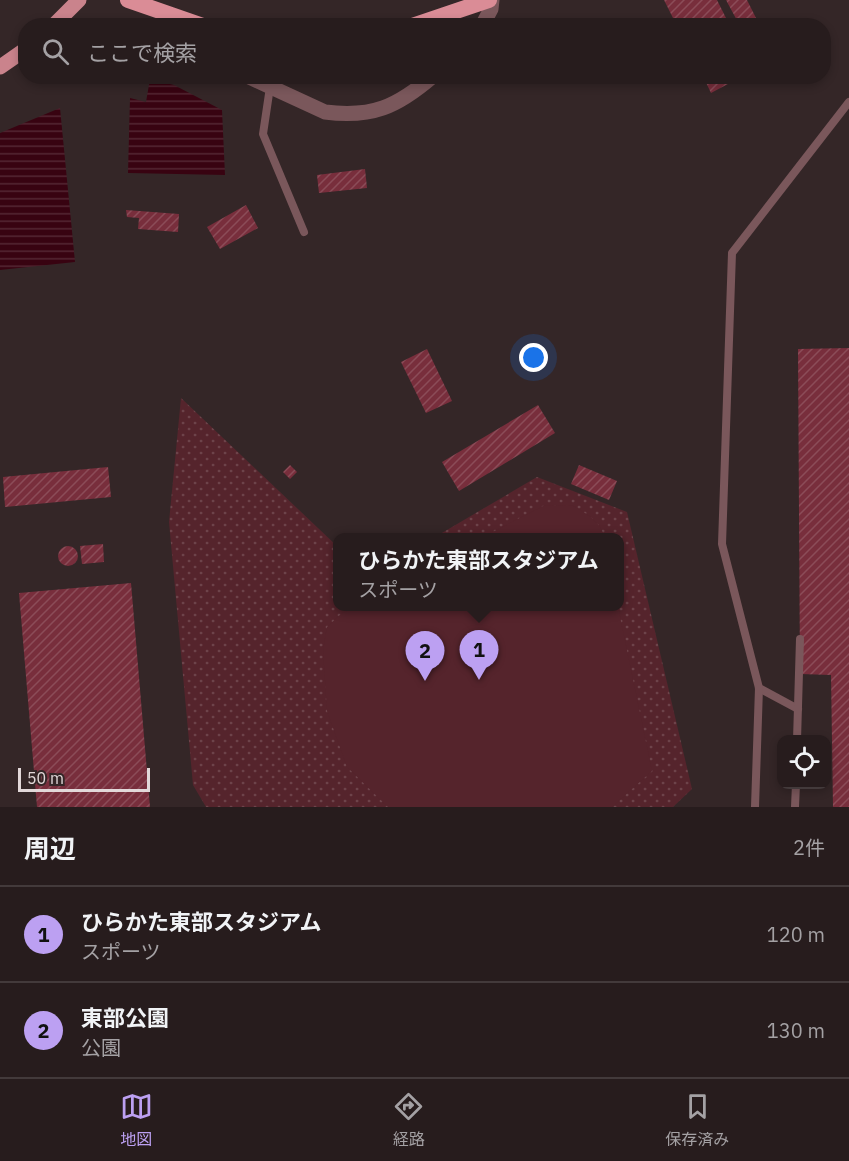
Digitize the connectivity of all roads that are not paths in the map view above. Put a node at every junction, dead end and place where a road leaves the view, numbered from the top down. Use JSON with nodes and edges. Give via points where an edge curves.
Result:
{"nodes":[{"id":1,"x":79,"y":0,"type":"edge"},
{"id":2,"x":128,"y":0,"type":"edge"},
{"id":3,"x":491,"y":0,"type":"edge"},
{"id":4,"x":61,"y":18,"type":"edge"},
{"id":5,"x":180,"y":18,"type":"edge"},
{"id":6,"x":436,"y":18,"type":"edge"},
{"id":7,"x":486,"y":18,"type":"edge"},
{"id":8,"x":18,"y":55,"type":"edge"},
{"id":9,"x":0,"y":67,"type":"edge"},
{"id":10,"x":264,"y":84,"type":"edge"},
{"id":11,"x":423,"y":84,"type":"edge"},
{"id":12,"x":270,"y":87,"type":"junction"},
{"id":13,"x":849,"y":102,"type":"edge"},
{"id":14,"x":304,"y":232,"type":"dead end"},
{"id":15,"x":800,"y":639,"type":"dead end"},
{"id":16,"x":759,"y":688,"type":"junction"},
{"id":17,"x":798,"y":709,"type":"junction"},
{"id":18,"x":797,"y":735,"type":"edge"},
{"id":19,"x":796,"y":789,"type":"edge"},
{"id":20,"x":755,"y":807,"type":"edge"},
{"id":21,"x":795,"y":807,"type":"edge"}],
"edges":[{"from":1,"to":4,"type":"main road"},
{"from":2,"to":5,"type":"highway"},
{"from":3,"to":6,"type":"highway"},
{"from":3,"to":7,"type":"street"},
{"from":8,"to":9,"type":"main road"},
{"from":10,"to":12,"type":"street"},
{"from":11,"to":12,"type":"street","via":[[403,100],[368,113],[325,112]]},
{"from":12,"to":14,"type":"lane","via":[[263,134]]},
{"from":13,"to":16,"type":"lane","via":[[732,253],[722,544]]},
{"from":15,"to":17,"type":"lane"},
{"from":16,"to":17,"type":"lane"},
{"from":16,"to":20,"type":"lane"},
{"from":17,"to":18,"type":"lane"},
{"from":19,"to":21,"type":"lane"}]}
